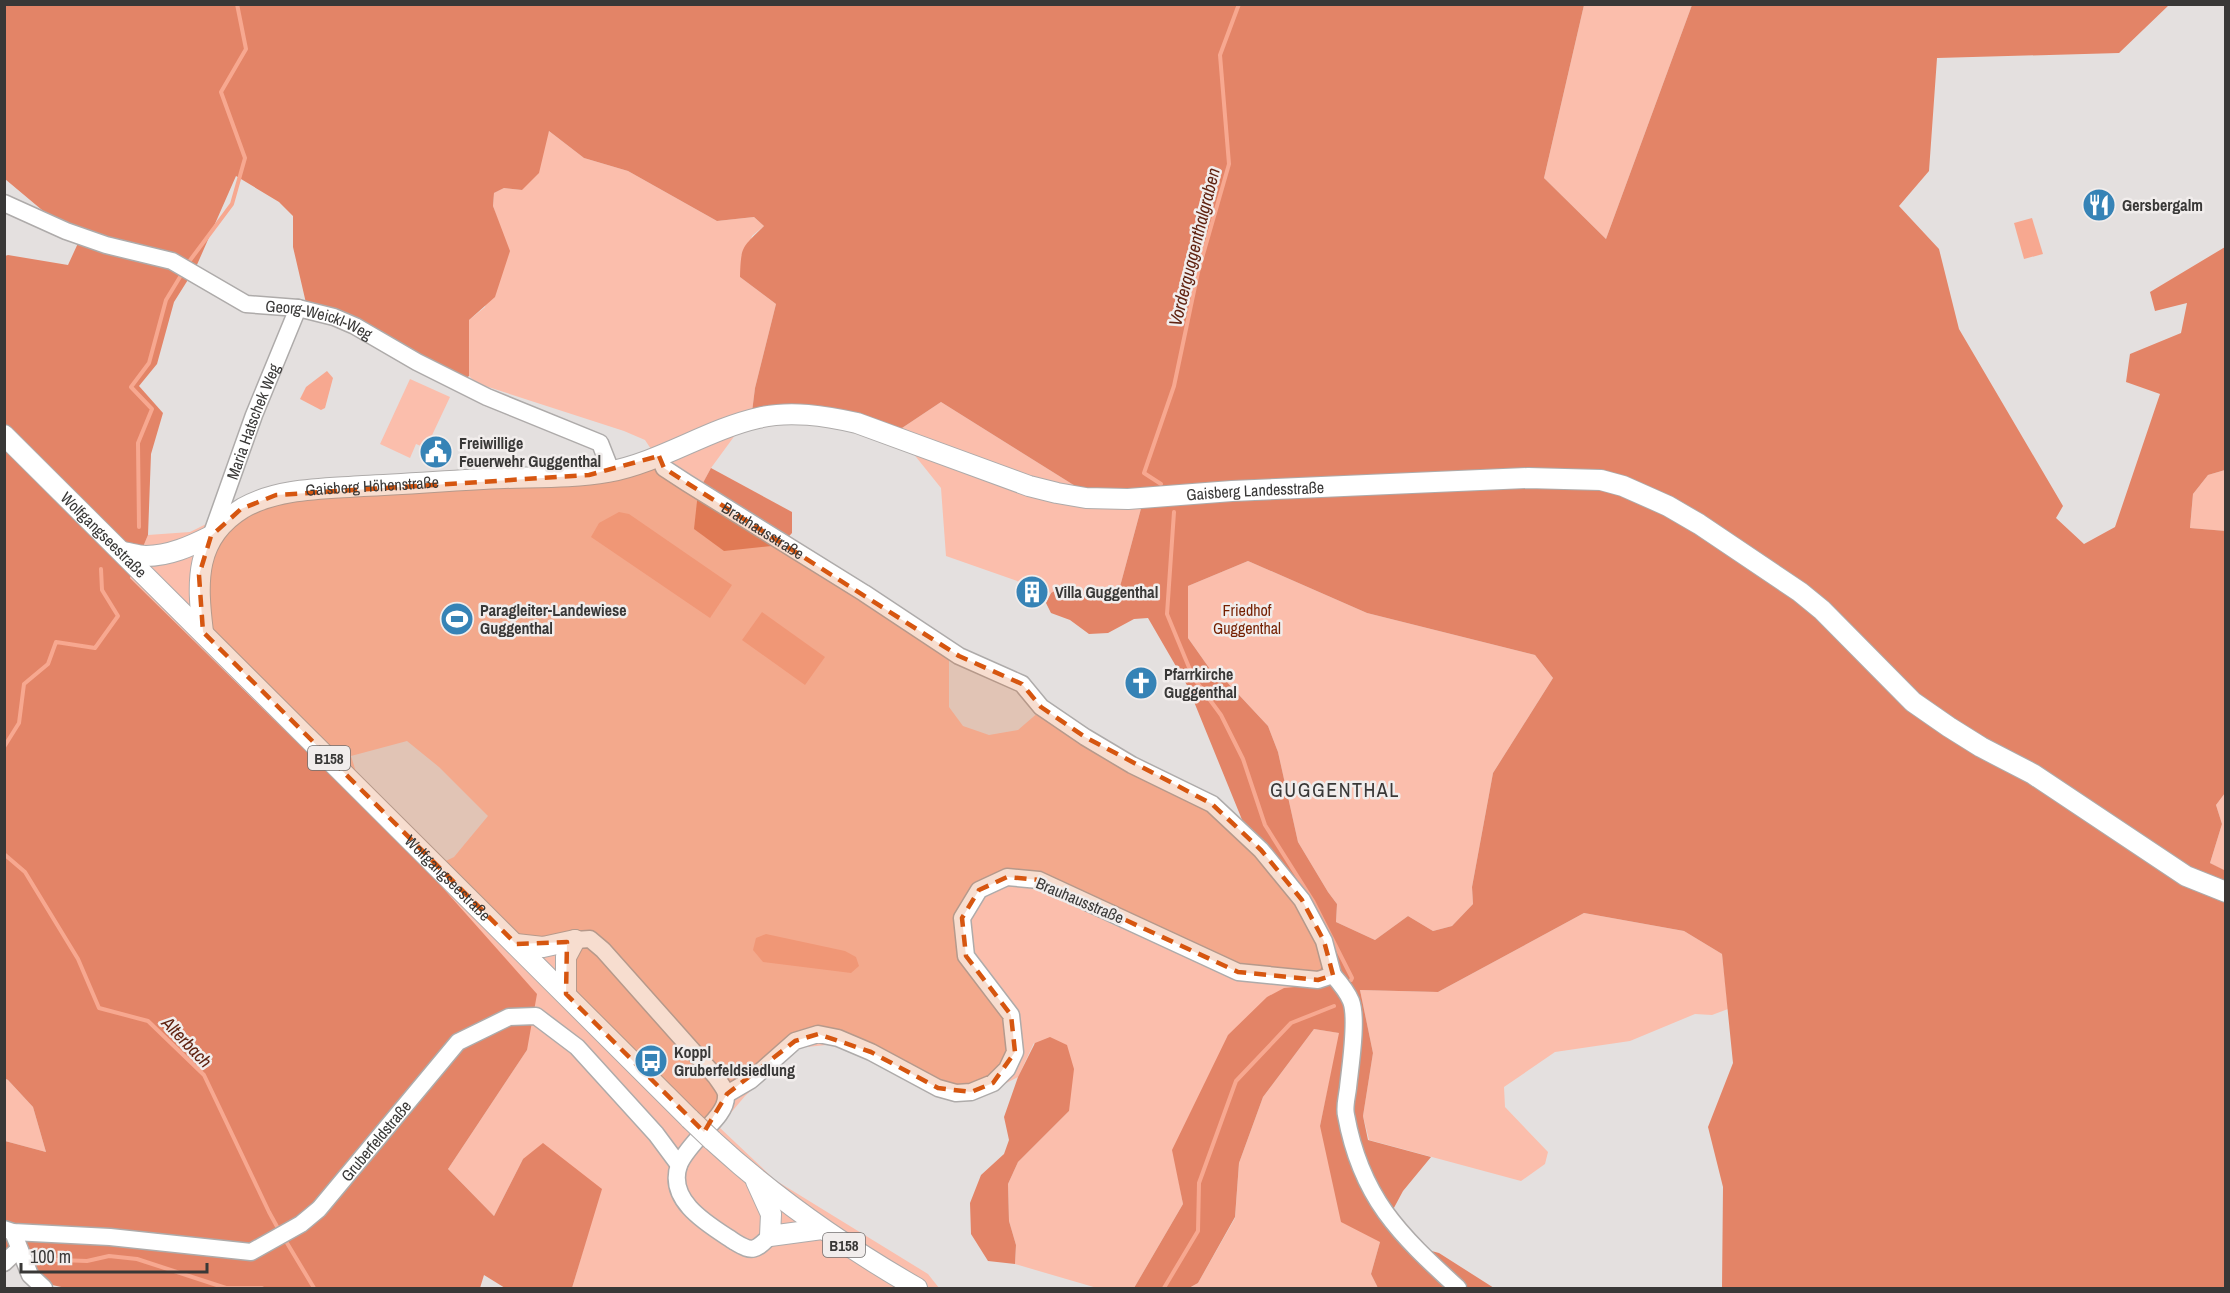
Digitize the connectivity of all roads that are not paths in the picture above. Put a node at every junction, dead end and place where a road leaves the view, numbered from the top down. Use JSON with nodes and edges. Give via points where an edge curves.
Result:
{"nodes":[{"id":1,"x":4,"y":202,"type":"edge"},
{"id":2,"x":298,"y":308,"type":"junction"},
{"id":3,"x":4,"y":435,"type":"edge"},
{"id":4,"x":917,"y":446,"type":"joint"},
{"id":5,"x":659,"y":456,"type":"junction"},
{"id":6,"x":611,"y":471,"type":"junction"},
{"id":7,"x":211,"y":536,"type":"junction"},
{"id":8,"x":122,"y":552,"type":"junction"},
{"id":9,"x":202,"y":632,"type":"junction"},
{"id":10,"x":2226,"y":892,"type":"edge"},
{"id":11,"x":574,"y":940,"type":"junction"},
{"id":12,"x":516,"y":944,"type":"junction"},
{"id":13,"x":1333,"y":975,"type":"junction"},
{"id":14,"x":566,"y":994,"type":"junction"},
{"id":15,"x":727,"y":1094,"type":"junction"},
{"id":16,"x":679,"y":1165,"type":"junction"},
{"id":17,"x":755,"y":1179,"type":"junction"},
{"id":18,"x":822,"y":1229,"type":"junction"},
{"id":19,"x":9,"y":1231,"type":"edge"},
{"id":20,"x":770,"y":1236,"type":"junction"},
{"id":21,"x":19,"y":1249,"type":"junction"},
{"id":22,"x":4,"y":1263,"type":"edge"},
{"id":23,"x":44,"y":1288,"type":"edge"},
{"id":24,"x":917,"y":1288,"type":"edge"},
{"id":25,"x":1458,"y":1288,"type":"edge"}],
"edges":[{"from":1,"to":2,"type":"street","name":"Georg-Weickl-Weg","via":[[66,231],[172,261],[246,304]]},
{"from":2,"to":6,"type":"street","name":"Georg-Weickl-Weg","via":[[355,326],[487,397],[600,443]]},
{"from":2,"to":7,"type":"street","name":"Maria Hatschek Weg"},
{"from":3,"to":8,"type":"main road","name":"Wolfgangseestraße","number":"B158"},
{"from":4,"to":5,"type":"main road","name":"Gaisberg Höhenstraße","via":[[857,423],[792,414],[759,418]]},
{"from":4,"to":10,"type":"main road","name":"Gaisberg Landesstraße","via":[[1029,486],[1105,499],[1528,478],[1601,480],[1623,486],[1668,506],[1800,592],[1932,716],[2033,774],[2187,876]]},
{"from":5,"to":6,"type":"main road","name":"Gaisberg Höhenstraße"},
{"from":5,"to":13,"type":"street","name":"Brauhausstraße","via":[[664,468],[959,656],[1022,684],[1041,707],[1085,737],[1212,804],[1261,850],[1302,900],[1324,941]]},
{"from":6,"to":7,"type":"main road","name":"Gaisberg Höhenstraße","via":[[276,495],[241,509]]},
{"from":7,"to":8,"type":"main road","via":[[171,552],[146,556]]},
{"from":7,"to":9,"type":"main road","name":"Gaisberg Höhenstraße","via":[[199,574]]},
{"from":8,"to":9,"type":"main road","name":"Wolfgangseestraße","number":"B158"},
{"from":9,"to":12,"type":"main road","name":"Wolfgangseestraße","number":"B158"},
{"from":11,"to":12,"type":"main road","via":[[543,946]]},
{"from":11,"to":14,"type":"main road","via":[[566,957]]},
{"from":11,"to":15,"type":"street","via":[[590,939],[603,950]]},
{"from":12,"to":14,"type":"main road","name":"Wolfgangseestraße","number":"B158"},
{"from":13,"to":15,"type":"street","name":"Brauhausstraße","via":[[1318,980],[1238,972],[1039,880],[1007,877],[979,890],[962,918],[966,956],[1011,1015],[1015,1052],[1007,1069],[993,1083],[971,1092],[938,1088],[871,1052],[818,1034],[795,1041],[751,1080]]},
{"from":13,"to":25,"type":"street","name":"Brauhausstraße","via":[[1352,1003],[1353,1040],[1345,1113],[1360,1169],[1384,1214]]},
{"from":14,"to":17,"type":"main road","name":"Wolfgangseestraße","number":"B158","bridge":true},
{"from":15,"to":16,"type":"street","via":[[716,1118]]},
{"from":16,"to":19,"type":"street","name":"Gruberfeldstraße","via":[[577,1047],[536,1016],[509,1017],[458,1042],[319,1209],[301,1224],[251,1252]]},
{"from":16,"to":20,"type":"street","via":[[681,1194],[702,1220],[752,1250]]},
{"from":17,"to":18,"type":"main road","name":"Wolfgangseestraße","number":"B158"},
{"from":17,"to":20,"type":"main road","via":[[771,1214]]},
{"from":18,"to":20,"type":"main road"},
{"from":18,"to":24,"type":"main road","name":"Wolfgangseestraße","number":"B158"},
{"from":19,"to":21,"type":"street"},
{"from":21,"to":22,"type":"street"},
{"from":21,"to":23,"type":"street","via":[[30,1275]]}]}
